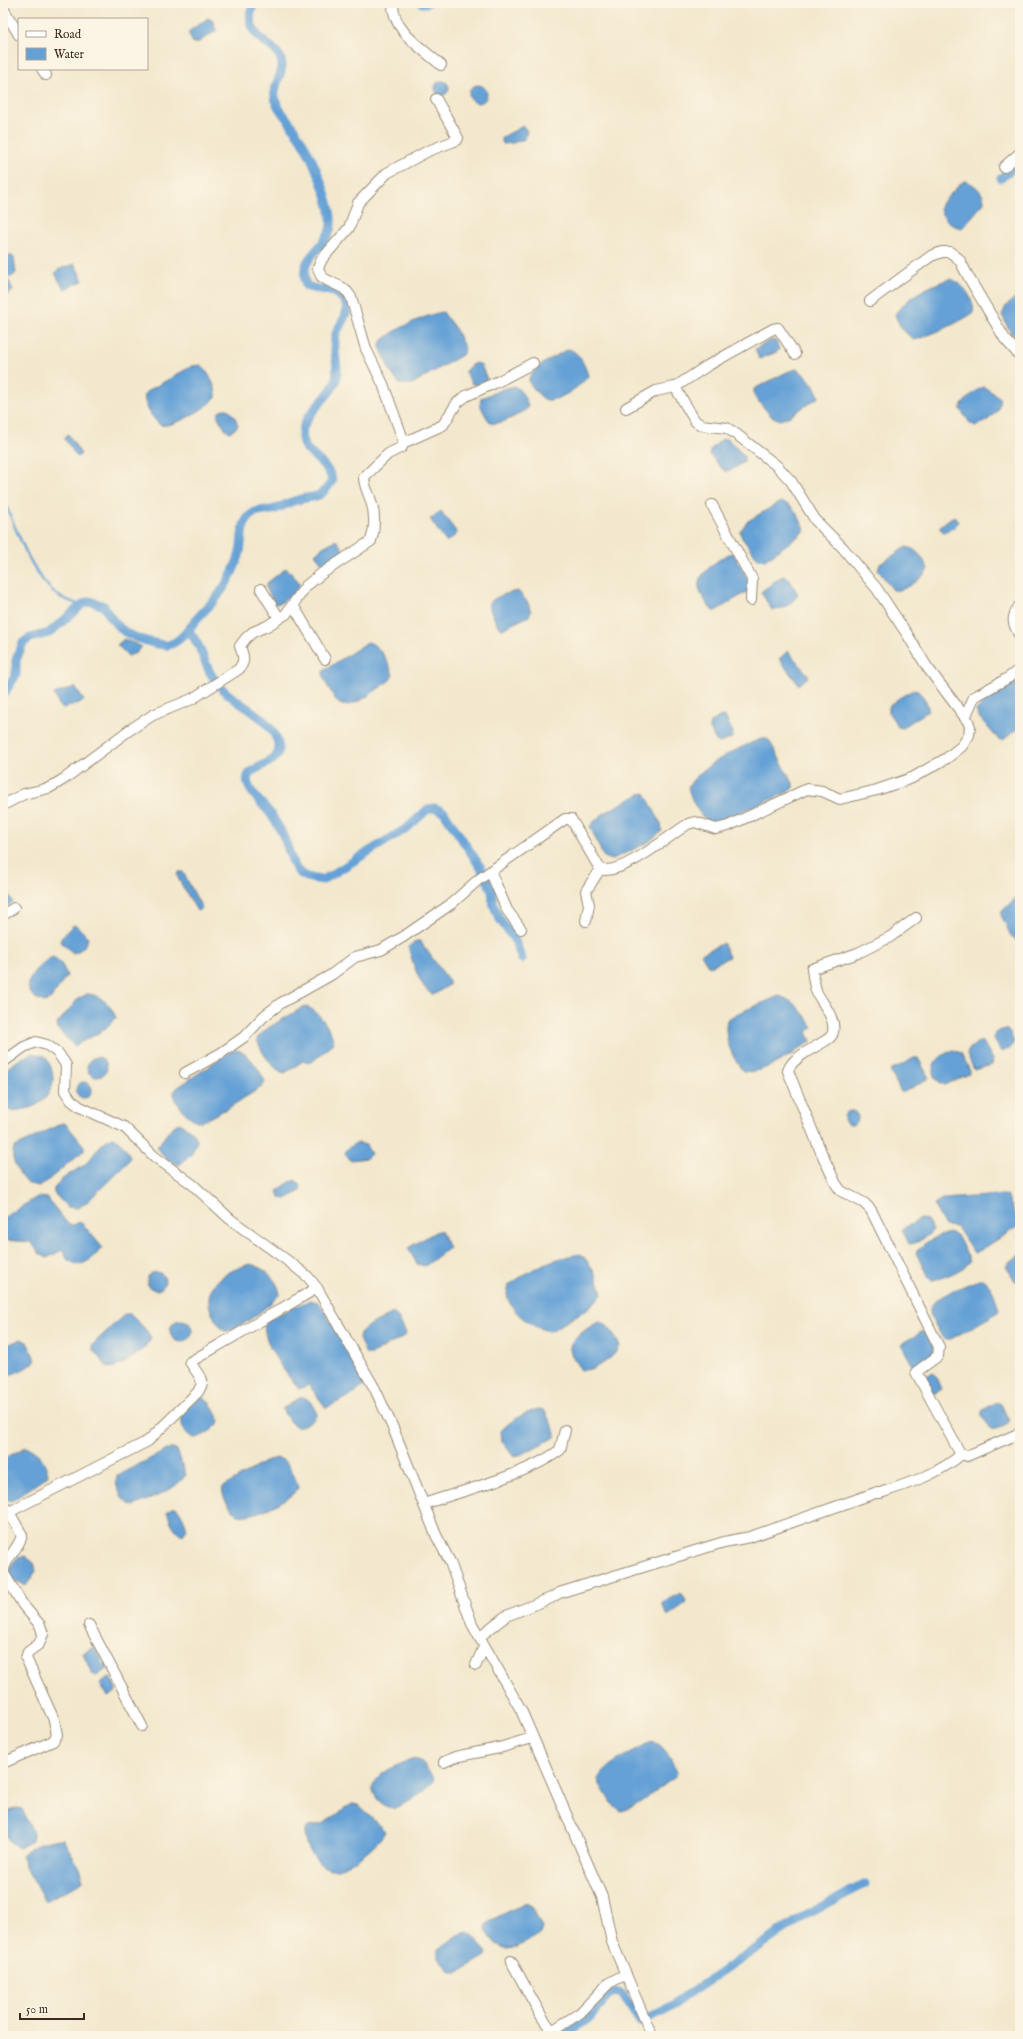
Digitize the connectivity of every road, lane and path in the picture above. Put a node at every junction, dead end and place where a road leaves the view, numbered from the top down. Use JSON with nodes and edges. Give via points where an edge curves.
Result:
{"nodes":[{"id":1,"x":393,"y":3,"type":"edge"},
{"id":2,"x":3,"y":8,"type":"edge"},
{"id":3,"x":18,"y":33,"type":"edge"},
{"id":4,"x":441,"y":65,"type":"dead end"},
{"id":5,"x":436,"y":99,"type":"dead end"},
{"id":6,"x":1020,"y":153,"type":"edge"},
{"id":7,"x":1004,"y":167,"type":"dead end"},
{"id":8,"x":870,"y":301,"type":"dead end"},
{"id":9,"x":795,"y":354,"type":"dead end"},
{"id":10,"x":1020,"y":356,"type":"edge"},
{"id":11,"x":533,"y":363,"type":"dead end"},
{"id":12,"x":675,"y":387,"type":"junction"},
{"id":13,"x":626,"y":408,"type":"dead end"},
{"id":14,"x":404,"y":443,"type":"junction"},
{"id":15,"x":712,"y":505,"type":"dead end"},
{"id":16,"x":261,"y":589,"type":"dead end"},
{"id":17,"x":751,"y":600,"type":"dead end"},
{"id":18,"x":293,"y":605,"type":"junction"},
{"id":19,"x":1020,"y":605,"type":"edge"},
{"id":20,"x":279,"y":618,"type":"junction"},
{"id":21,"x":1020,"y":636,"type":"edge"},
{"id":22,"x":325,"y":659,"type":"dead end"},
{"id":23,"x":1020,"y":669,"type":"edge"},
{"id":24,"x":965,"y":718,"type":"junction"},
{"id":25,"x":3,"y":805,"type":"edge"},
{"id":26,"x":600,"y":869,"type":"junction"},
{"id":27,"x":490,"y":873,"type":"junction"},
{"id":28,"x":14,"y":908,"type":"dead end"},
{"id":29,"x":3,"y":915,"type":"edge"},
{"id":30,"x":916,"y":918,"type":"dead end"},
{"id":31,"x":586,"y":921,"type":"dead end"},
{"id":32,"x":522,"y":929,"type":"dead end"},
{"id":33,"x":3,"y":1062,"type":"edge"},
{"id":34,"x":186,"y":1073,"type":"dead end"},
{"id":35,"x":317,"y":1288,"type":"junction"},
{"id":36,"x":565,"y":1430,"type":"dead end"},
{"id":37,"x":1020,"y":1433,"type":"edge"},
{"id":38,"x":962,"y":1454,"type":"junction"},
{"id":39,"x":424,"y":1504,"type":"junction"},
{"id":40,"x":6,"y":1508,"type":"edge"},
{"id":41,"x":89,"y":1625,"type":"dead end"},
{"id":42,"x":479,"y":1637,"type":"junction"},
{"id":43,"x":485,"y":1649,"type":"junction"},
{"id":44,"x":476,"y":1665,"type":"dead end"},
{"id":45,"x":142,"y":1726,"type":"dead end"},
{"id":46,"x":532,"y":1738,"type":"junction"},
{"id":47,"x":444,"y":1762,"type":"dead end"},
{"id":48,"x":3,"y":1763,"type":"edge"},
{"id":49,"x":511,"y":1961,"type":"dead end"},
{"id":50,"x":626,"y":1974,"type":"junction"},
{"id":51,"x":652,"y":2036,"type":"edge"}],
"edges":[{"from":1,"to":4,"type":"street","via":[[393,12],[402,31]]},
{"from":2,"to":3,"type":"street"},
{"from":5,"to":14,"type":"street","via":[[457,140],[387,173],[358,203],[349,228],[322,259],[318,268],[321,276],[341,285],[351,297],[362,339],[383,384]]},
{"from":6,"to":7,"type":"street"},
{"from":8,"to":10,"type":"street","via":[[931,256],[950,252],[959,259],[1005,339]]},
{"from":9,"to":12,"type":"street","via":[[778,328],[773,329]]},
{"from":11,"to":14,"type":"street","via":[[466,396],[457,403],[443,425]]},
{"from":12,"to":13,"type":"street","via":[[656,391]]},
{"from":12,"to":24,"type":"street","via":[[695,421],[701,425],[727,428],[777,466],[791,481],[816,521],[843,548],[877,590],[927,667]]},
{"from":14,"to":18,"type":"street","via":[[364,477],[364,484],[374,508],[375,520],[371,541],[306,586]]},
{"from":15,"to":17,"type":"street","via":[[752,579]]},
{"from":16,"to":20,"type":"street"},
{"from":18,"to":20,"type":"street"},
{"from":18,"to":22,"type":"street"},
{"from":19,"to":21,"type":"street","via":[[1012,616],[1012,622]]},
{"from":20,"to":25,"type":"street","via":[[246,638],[240,646],[244,663],[239,669],[192,699],[153,715],[128,730],[49,788],[24,794]]},
{"from":23,"to":24,"type":"street","via":[[974,697]]},
{"from":24,"to":26,"type":"street","via":[[970,727],[969,735],[962,746],[912,778],[840,799],[822,791],[807,789],[735,823],[716,829],[695,822],[688,824],[644,855],[619,867],[605,871]]},
{"from":26,"to":27,"type":"street","via":[[571,818],[564,819]]},
{"from":26,"to":31,"type":"street","via":[[586,891],[589,905]]},
{"from":27,"to":32,"type":"street","via":[[507,910]]},
{"from":27,"to":34,"type":"street","via":[[478,880],[452,904],[403,937],[380,950],[355,956],[331,975],[281,1003],[244,1037]]},
{"from":28,"to":29,"type":"street"},
{"from":30,"to":38,"type":"street","via":[[890,937],[858,953],[812,969],[813,981],[834,1025],[833,1032],[826,1040],[789,1066],[788,1071],[836,1184],[841,1191],[864,1203],[871,1210],[939,1347],[938,1356],[916,1372]]},
{"from":33,"to":35,"type":"street","via":[[36,1042],[47,1045],[58,1053],[66,1065],[65,1091],[71,1100],[80,1107],[124,1127],[155,1157],[192,1184],[230,1219],[292,1264]]},
{"from":35,"to":39,"type":"street","via":[[375,1389]]},
{"from":35,"to":40,"type":"street","via":[[190,1362],[202,1384],[198,1392],[148,1442]]},
{"from":36,"to":39,"type":"street","via":[[560,1450],[544,1459],[516,1472]]},
{"from":37,"to":38,"type":"street","via":[[967,1456]]},
{"from":38,"to":42,"type":"street","via":[[940,1471],[914,1483],[880,1494],[875,1493],[750,1537],[724,1542],[559,1592],[551,1598],[506,1616]]},
{"from":39,"to":42,"type":"street"},
{"from":40,"to":48,"type":"street","via":[[22,1535],[5,1562],[3,1572],[42,1630],[39,1644],[28,1652],[26,1658],[54,1720],[57,1734],[53,1741]]},
{"from":41,"to":45,"type":"street"},
{"from":42,"to":43,"type":"street"},
{"from":43,"to":44,"type":"street"},
{"from":43,"to":46,"type":"street","via":[[512,1693]]},
{"from":46,"to":47,"type":"street"},
{"from":46,"to":50,"type":"street","via":[[602,1897],[612,1942]]},
{"from":49,"to":50,"type":"street","via":[[552,2031],[580,2013],[609,1983]]},
{"from":50,"to":51,"type":"street"}]}
